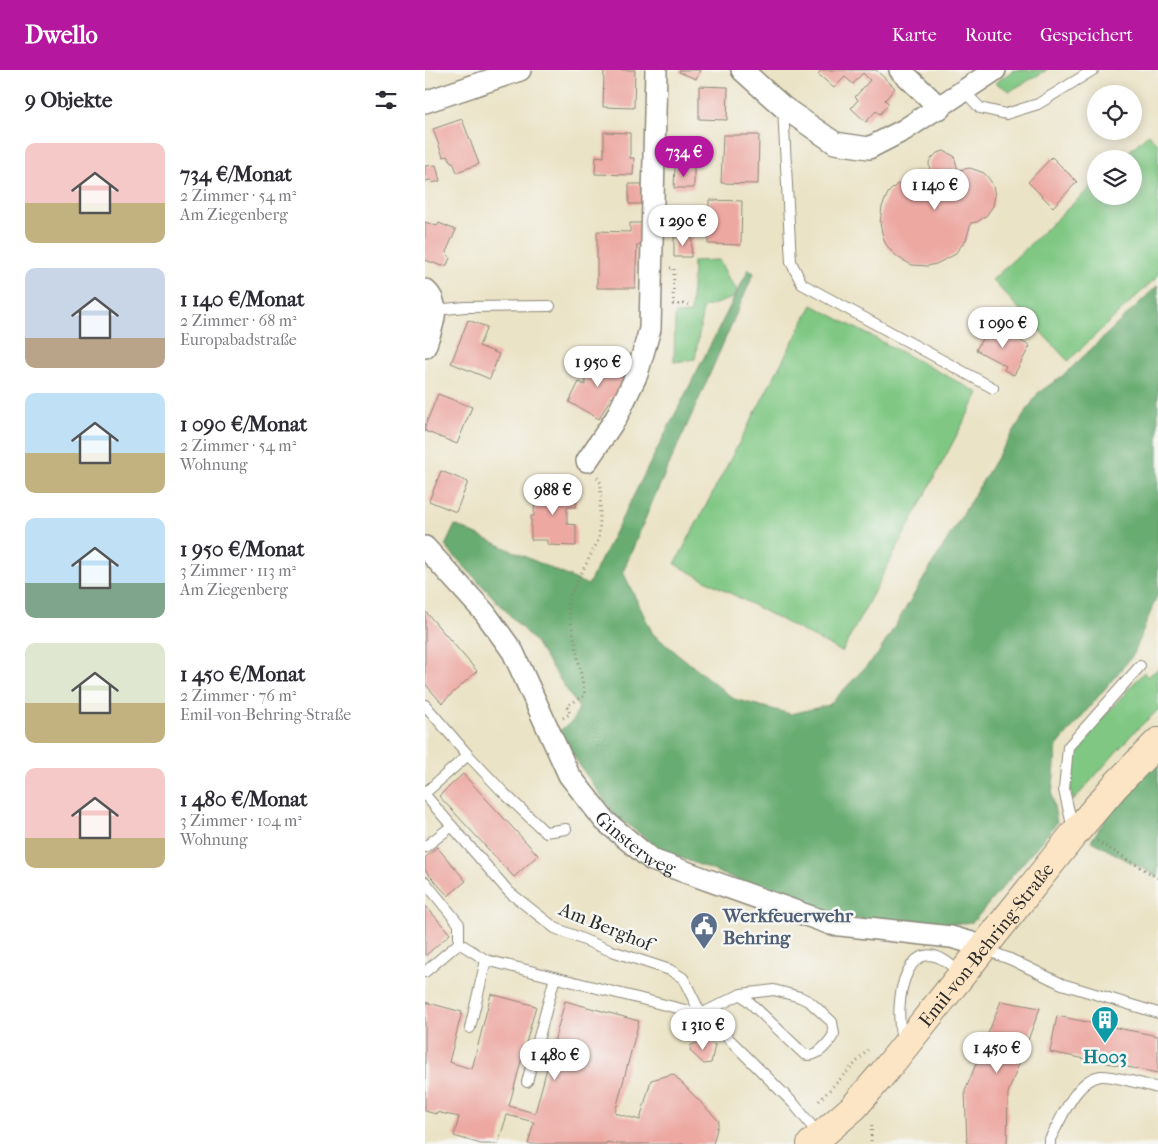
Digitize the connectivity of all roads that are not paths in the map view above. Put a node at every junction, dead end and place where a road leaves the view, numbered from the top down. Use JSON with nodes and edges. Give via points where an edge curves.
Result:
{"nodes":[{"id":1,"x":519,"y":70,"type":"edge"},
{"id":2,"x":656,"y":70,"type":"edge"},
{"id":3,"x":742,"y":70,"type":"edge"},
{"id":4,"x":899,"y":70,"type":"edge"},
{"id":5,"x":995,"y":70,"type":"edge"},
{"id":6,"x":1093,"y":70,"type":"edge"},
{"id":7,"x":964,"y":90,"type":"junction"},
{"id":8,"x":425,"y":102,"type":"edge"},
{"id":9,"x":783,"y":107,"type":"junction"},
{"id":10,"x":940,"y":108,"type":"junction"},
{"id":11,"x":425,"y":290,"type":"edge"},
{"id":12,"x":550,"y":306,"type":"dead end"},
{"id":13,"x":435,"y":310,"type":"junction"},
{"id":14,"x":425,"y":347,"type":"edge"},
{"id":15,"x":993,"y":388,"type":"dead end"},
{"id":16,"x":587,"y":461,"type":"road end"},
{"id":17,"x":425,"y":547,"type":"edge"},
{"id":18,"x":1139,"y":666,"type":"dead end"},
{"id":19,"x":425,"y":705,"type":"edge"},
{"id":20,"x":1158,"y":742,"type":"edge"},
{"id":21,"x":468,"y":755,"type":"junction"},
{"id":22,"x":425,"y":794,"type":"edge"},
{"id":23,"x":452,"y":826,"type":"junction"},
{"id":24,"x":566,"y":829,"type":"dead end"},
{"id":25,"x":1076,"y":832,"type":"junction"},
{"id":26,"x":425,"y":847,"type":"edge"},
{"id":27,"x":425,"y":882,"type":"edge"},
{"id":28,"x":459,"y":943,"type":"junction"},
{"id":29,"x":983,"y":949,"type":"junction"},
{"id":30,"x":486,"y":960,"type":"junction"},
{"id":31,"x":425,"y":972,"type":"edge"},
{"id":32,"x":961,"y":975,"type":"junction"},
{"id":33,"x":555,"y":977,"type":"junction"},
{"id":34,"x":741,"y":994,"type":"junction"},
{"id":35,"x":1158,"y":1013,"type":"edge"},
{"id":36,"x":701,"y":1014,"type":"junction"},
{"id":37,"x":470,"y":1028,"type":"dead end"},
{"id":38,"x":904,"y":1047,"type":"junction"},
{"id":39,"x":527,"y":1082,"type":"dead end"},
{"id":40,"x":1158,"y":1088,"type":"edge"},
{"id":41,"x":820,"y":1142,"type":"edge"},
{"id":42,"x":1050,"y":1144,"type":"edge"}],
"edges":[{"from":1,"to":8,"type":"street"},
{"from":2,"to":16,"type":"street","via":[[650,329],[637,374],[616,418]]},
{"from":3,"to":9,"type":"street"},
{"from":4,"to":10,"type":"street"},
{"from":5,"to":7,"type":"street"},
{"from":6,"to":7,"type":"lane","via":[[1038,104],[1006,114],[980,108]]},
{"from":7,"to":10,"type":"street"},
{"from":9,"to":10,"type":"street","via":[[835,143],[869,148]]},
{"from":9,"to":15,"type":"lane","via":[[791,262],[802,284]]},
{"from":11,"to":13,"type":"street","via":[[433,300]]},
{"from":12,"to":13,"type":"lane"},
{"from":13,"to":14,"type":"street"},
{"from":17,"to":29,"type":"street","name":"Ginsterweg","via":[[501,633],[513,652],[569,775],[605,821],[652,860],[831,924],[951,937]]},
{"from":18,"to":25,"type":"lane","via":[[1069,747],[1064,790]]},
{"from":19,"to":21,"type":"lane"},
{"from":20,"to":25,"type":"main road","name":"Emil-von-Behring-Straße"},
{"from":21,"to":22,"type":"lane","name":"Am Berghof"},
{"from":21,"to":24,"type":"lane","via":[[545,832]]},
{"from":22,"to":23,"type":"lane","name":"Am Berghof"},
{"from":23,"to":26,"type":"lane"},
{"from":23,"to":36,"type":"lane","name":"Am Berghof","via":[[509,892],[555,928],[670,970],[683,978]]},
{"from":25,"to":29,"type":"main road","name":"Emil-von-Behring-Straße"},
{"from":27,"to":28,"type":"lane","via":[[459,924]]},
{"from":28,"to":30,"type":"lane","name":"Am Berghof"},
{"from":28,"to":31,"type":"lane"},
{"from":29,"to":32,"type":"main road","name":"Emil-von-Behring-Straße"},
{"from":29,"to":35,"type":"lane","via":[[1062,984]]},
{"from":30,"to":33,"type":"lane","name":"Am Berghof"},
{"from":30,"to":37,"type":"lane"},
{"from":32,"to":38,"type":"main road","name":"Emil-von-Behring-Straße"},
{"from":32,"to":38,"type":"lane","via":[[941,957],[922,956],[914,960],[900,997],[898,1013]]},
{"from":33,"to":36,"type":"lane","name":"Am Berghof"},
{"from":33,"to":39,"type":"lane"},
{"from":34,"to":34,"type":"lane","via":[[774,990],[800,997],[832,1022],[834,1034],[817,1053],[808,1056]]},
{"from":34,"to":36,"type":"lane"},
{"from":36,"to":41,"type":"lane","name":"Am Berghof","via":[[794,1104]]},
{"from":38,"to":41,"type":"main road","name":"Emil-von-Behring-Straße"},
{"from":40,"to":42,"type":"lane","via":[[1103,1076],[1089,1080],[1079,1088]]}]}
